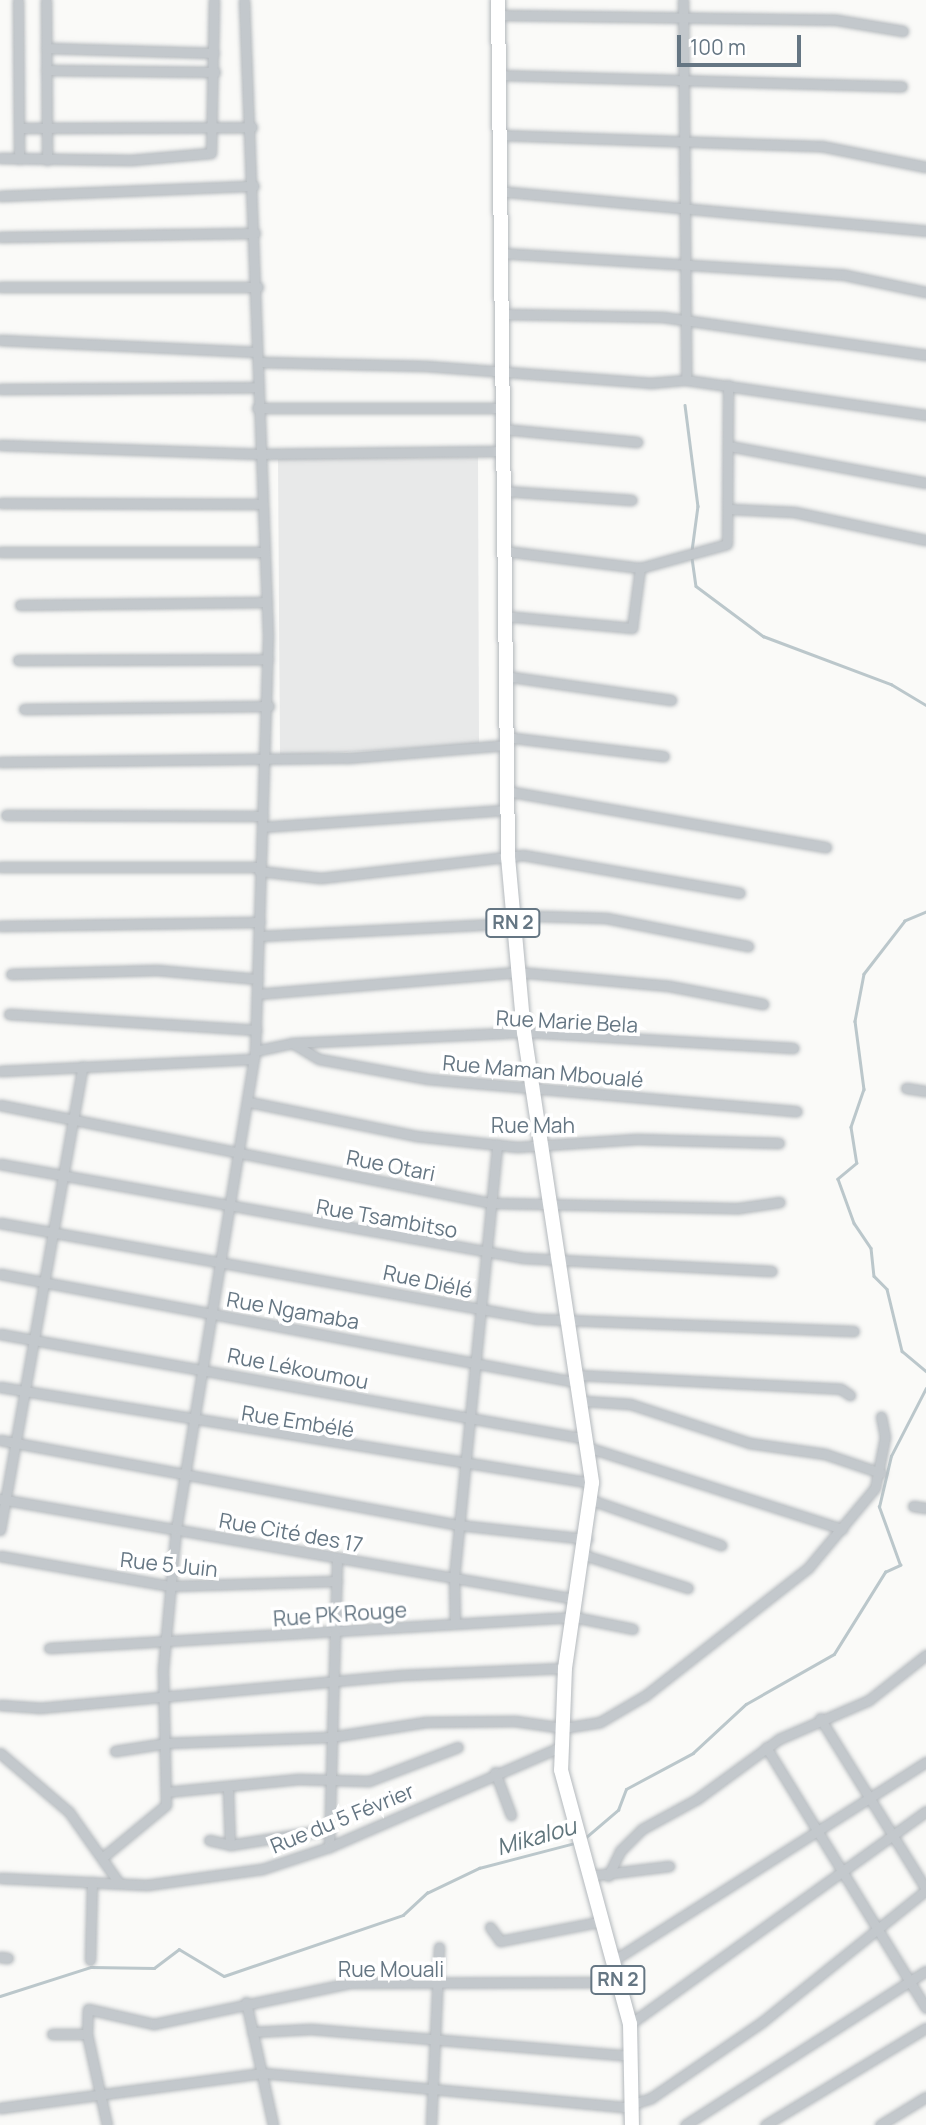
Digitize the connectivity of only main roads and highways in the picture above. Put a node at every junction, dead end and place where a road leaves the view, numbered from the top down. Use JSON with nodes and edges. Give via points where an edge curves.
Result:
{"nodes":[{"id":1,"x":498,"y":0,"type":"edge"},
{"id":2,"x":634,"y":2125,"type":"edge"}],
"edges":[{"from":1,"to":2,"type":"highway","number":"RN 2","via":[[508,857],[524,1032],[592,1483],[565,1668],[565,1799],[629,2024]]}]}
